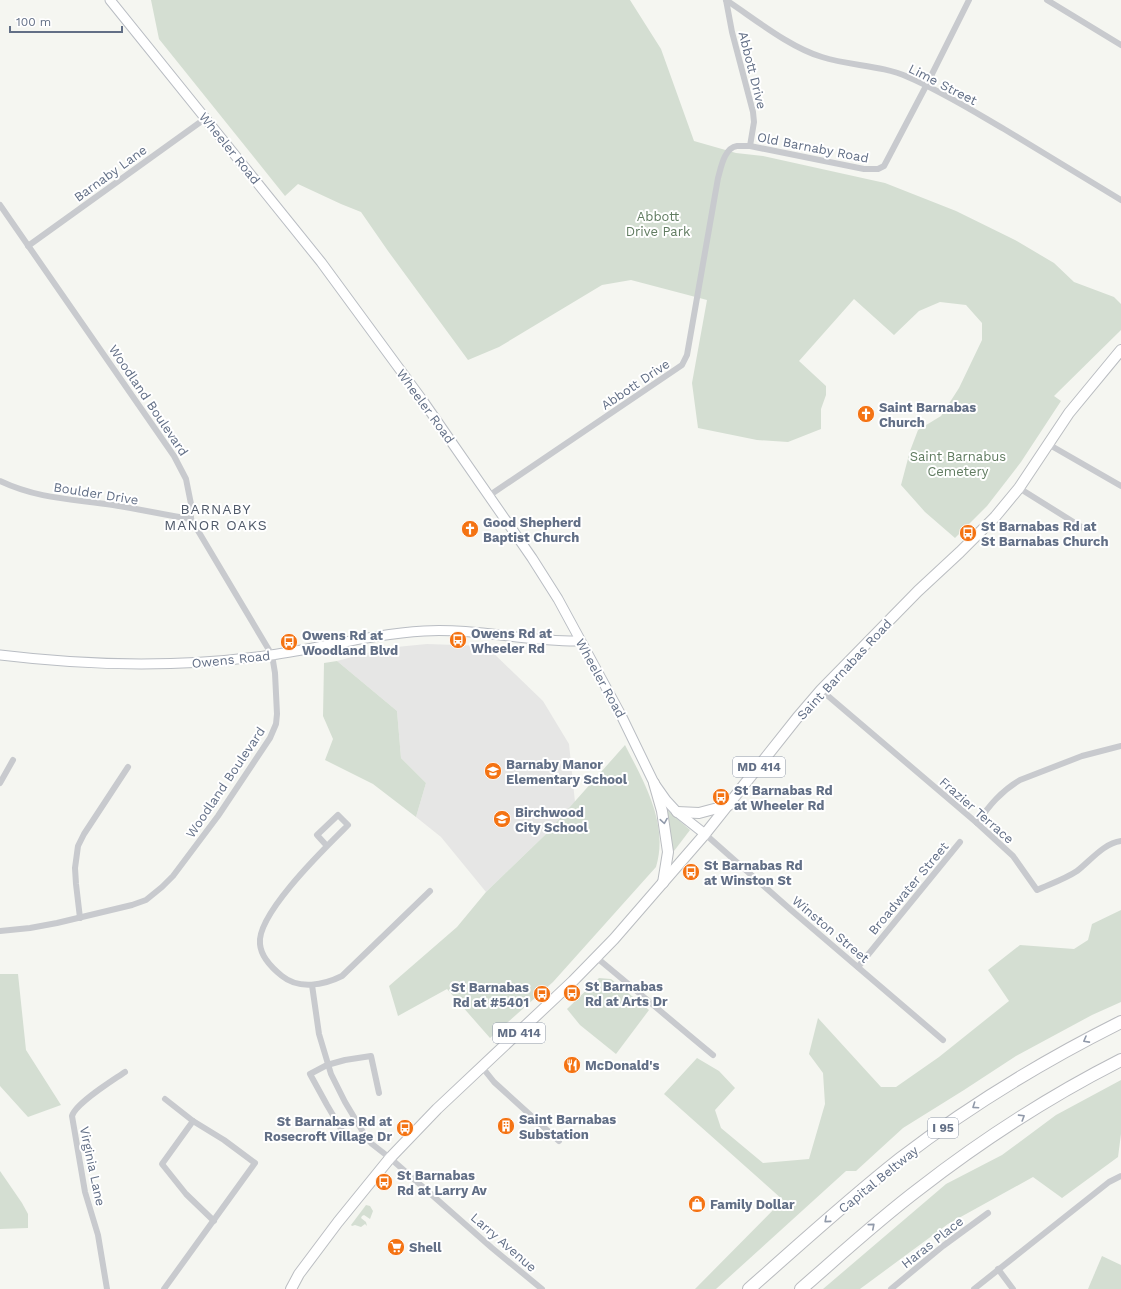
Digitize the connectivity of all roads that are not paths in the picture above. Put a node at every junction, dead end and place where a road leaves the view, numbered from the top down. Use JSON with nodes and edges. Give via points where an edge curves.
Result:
{"nodes":[{"id":1,"x":110,"y":0,"type":"edge"},
{"id":2,"x":726,"y":0,"type":"edge"},
{"id":3,"x":969,"y":0,"type":"edge"},
{"id":4,"x":1047,"y":0,"type":"edge"},
{"id":5,"x":1121,"y":45,"type":"edge"},
{"id":6,"x":926,"y":86,"type":"junction"},
{"id":7,"x":206,"y":118,"type":"junction"},
{"id":8,"x":737,"y":146,"type":"joint"},
{"id":9,"x":750,"y":146,"type":"junction"},
{"id":10,"x":1121,"y":200,"type":"edge"},
{"id":11,"x":0,"y":205,"type":"edge"},
{"id":12,"x":28,"y":246,"type":"junction"},
{"id":13,"x":1121,"y":350,"type":"edge"},
{"id":14,"x":1048,"y":444,"type":"junction"},
{"id":15,"x":0,"y":481,"type":"edge"},
{"id":16,"x":1121,"y":486,"type":"edge"},
{"id":17,"x":1019,"y":488,"type":"junction"},
{"id":18,"x":490,"y":496,"type":"junction"},
{"id":19,"x":191,"y":520,"type":"junction"},
{"id":20,"x":1083,"y":528,"type":"dead end"},
{"id":21,"x":580,"y":641,"type":"junction"},
{"id":22,"x":0,"y":655,"type":"edge"},
{"id":23,"x":272,"y":655,"type":"junction"},
{"id":24,"x":821,"y":690,"type":"junction"},
{"id":25,"x":1121,"y":746,"type":"edge"},
{"id":26,"x":13,"y":760,"type":"dead end"},
{"id":27,"x":128,"y":767,"type":"dead end"},
{"id":28,"x":0,"y":783,"type":"edge"},
{"id":29,"x":654,"y":783,"type":"junction"},
{"id":30,"x":729,"y":805,"type":"junction"},
{"id":31,"x":678,"y":812,"type":"junction"},
{"id":32,"x":977,"y":823,"type":"junction"},
{"id":33,"x":705,"y":834,"type":"junction"},
{"id":34,"x":1121,"y":841,"type":"edge"},
{"id":35,"x":960,"y":842,"type":"dead end"},
{"id":36,"x":328,"y":846,"type":"junction"},
{"id":37,"x":663,"y":884,"type":"junction"},
{"id":38,"x":430,"y":891,"type":"dead end"},
{"id":39,"x":80,"y":918,"type":"junction"},
{"id":40,"x":0,"y":930,"type":"edge"},
{"id":41,"x":596,"y":958,"type":"junction"},
{"id":42,"x":858,"y":967,"type":"junction"},
{"id":43,"x":312,"y":984,"type":"junction"},
{"id":44,"x":1121,"y":1022,"type":"edge"},
{"id":45,"x":943,"y":1040,"type":"dead end"},
{"id":46,"x":713,"y":1056,"type":"dead end"},
{"id":47,"x":1121,"y":1060,"type":"edge"},
{"id":48,"x":327,"y":1065,"type":"junction"},
{"id":49,"x":482,"y":1067,"type":"junction"},
{"id":50,"x":125,"y":1072,"type":"dead end"},
{"id":51,"x":379,"y":1093,"type":"dead end"},
{"id":52,"x":165,"y":1099,"type":"dead end"},
{"id":53,"x":193,"y":1121,"type":"junction"},
{"id":54,"x":347,"y":1139,"type":"dead end"},
{"id":55,"x":559,"y":1140,"type":"dead end"},
{"id":56,"x":390,"y":1158,"type":"junction"},
{"id":57,"x":1121,"y":1176,"type":"edge"},
{"id":58,"x":988,"y":1213,"type":"dead end"},
{"id":59,"x":214,"y":1221,"type":"junction"},
{"id":60,"x":782,"y":1260,"type":"junction"},
{"id":61,"x":998,"y":1269,"type":"junction"},
{"id":62,"x":107,"y":1289,"type":"edge"},
{"id":63,"x":164,"y":1289,"type":"edge"},
{"id":64,"x":291,"y":1289,"type":"edge"},
{"id":65,"x":542,"y":1289,"type":"edge"},
{"id":66,"x":745,"y":1289,"type":"edge"},
{"id":67,"x":749,"y":1289,"type":"edge"},
{"id":68,"x":801,"y":1289,"type":"edge"},
{"id":69,"x":891,"y":1289,"type":"edge"},
{"id":70,"x":974,"y":1289,"type":"edge"},
{"id":71,"x":1013,"y":1289,"type":"edge"}],
"edges":[{"from":1,"to":7,"type":"main road","name":"Wheeler Road"},
{"from":2,"to":6,"type":"street","name":"Lime Street","via":[[810,53],[898,74]]},
{"from":2,"to":9,"type":"street","name":"Abbott Drive","via":[[753,112]]},
{"from":3,"to":6,"type":"street"},
{"from":4,"to":5,"type":"street"},
{"from":6,"to":9,"type":"street","name":"Old Barnaby Road","via":[[884,166],[878,169],[864,169]]},
{"from":6,"to":10,"type":"street","name":"Lime Street","via":[[963,105]]},
{"from":7,"to":12,"type":"street","name":"Barnaby Lane"},
{"from":7,"to":18,"type":"main road","name":"Wheeler Road","via":[[343,291]]},
{"from":8,"to":9,"type":"street","name":"Old Barnaby Road"},
{"from":8,"to":18,"type":"street","name":"Abbott Drive","via":[[724,158],[718,178],[687,355],[682,365]]},
{"from":11,"to":12,"type":"street","name":"Woodland Boulevard"},
{"from":12,"to":19,"type":"street","name":"Woodland Boulevard","via":[[174,456],[186,479]]},
{"from":13,"to":14,"type":"main road","name":"Saint Barnabas Road","number":"MD 414","via":[[1069,413]]},
{"from":14,"to":16,"type":"street"},
{"from":14,"to":17,"type":"main road","name":"Saint Barnabas Road","number":"MD 414"},
{"from":15,"to":19,"type":"street","name":"Boulder Drive","via":[[34,494]]},
{"from":17,"to":20,"type":"street"},
{"from":17,"to":24,"type":"main road","name":"Saint Barnabas Road","number":"MD 414","via":[[995,517]]},
{"from":18,"to":21,"type":"main road","name":"Wheeler Road","via":[[558,599]]},
{"from":19,"to":23,"type":"street","name":"Woodland Boulevard"},
{"from":21,"to":23,"type":"main road","name":"Owens Road","via":[[541,640],[458,631],[425,631],[397,633]]},
{"from":21,"to":29,"type":"main road","name":"Wheeler Road","via":[[621,715]]},
{"from":22,"to":23,"type":"main road","name":"Owens Road","via":[[130,665],[224,661]]},
{"from":23,"to":39,"type":"street","name":"Woodland Boulevard","via":[[277,714],[274,729],[262,752],[209,828],[173,876],[146,900]]},
{"from":24,"to":30,"type":"main road","name":"Saint Barnabas Road","number":"MD 414"},
{"from":24,"to":32,"type":"street","name":"Frazier Terrace"},
{"from":25,"to":32,"type":"street","via":[[1082,756],[1020,780],[998,796]]},
{"from":26,"to":28,"type":"street"},
{"from":27,"to":39,"type":"street","via":[[80,841],[75,868]]},
{"from":29,"to":31,"type":"main road","name":"Wheeler Road"},
{"from":29,"to":37,"type":"main road","one_way":true,"via":[[662,811],[668,852]]},
{"from":30,"to":31,"type":"main road","via":[[703,812]]},
{"from":30,"to":33,"type":"main road","name":"Saint Barnabas Road","number":"MD 414"},
{"from":31,"to":33,"type":"main road","name":"Wheeler Road"},
{"from":32,"to":34,"type":"street","name":"Frazier Terrace","via":[[1013,856],[1037,890],[1076,871],[1111,844]]},
{"from":33,"to":37,"type":"main road","name":"Saint Barnabas Road","number":"MD 414"},
{"from":33,"to":42,"type":"street","name":"Winston Street"},
{"from":35,"to":42,"type":"street","name":"Broadwater Street"},
{"from":36,"to":36,"type":"street","via":[[348,825],[338,815],[317,835]]},
{"from":36,"to":43,"type":"street","via":[[311,862],[280,900],[266,920],[260,937],[265,958],[280,975],[296,984]]},
{"from":37,"to":41,"type":"main road","name":"Saint Barnabas Road","number":"MD 414"},
{"from":38,"to":43,"type":"street","via":[[342,976]]},
{"from":39,"to":40,"type":"street","name":"Woodland Boulevard","via":[[30,928]]},
{"from":41,"to":46,"type":"street"},
{"from":41,"to":49,"type":"main road","name":"Saint Barnabas Road","number":"MD 414"},
{"from":42,"to":45,"type":"street","name":"Winston Street"},
{"from":43,"to":48,"type":"street","name":"Larry Avenue","via":[[318,1028]]},
{"from":44,"to":60,"type":"highway","name":"Capital Beltway","number":"I 95","one_way":true,"via":[[1012,1082],[938,1131],[864,1189]]},
{"from":68,"to":47,"type":"highway","number":"I 95","one_way":true,"via":[[883,1217],[957,1160],[1067,1089]]},
{"from":48,"to":51,"type":"street","via":[[371,1056]]},
{"from":48,"to":54,"type":"street","via":[[310,1074]]},
{"from":48,"to":56,"type":"street","name":"Larry Avenue","via":[[342,1097],[369,1141]]},
{"from":49,"to":55,"type":"street","via":[[494,1082]]},
{"from":49,"to":56,"type":"main road","name":"Saint Barnabas Road","number":"MD 414"},
{"from":50,"to":62,"type":"street","name":"Virginia Lane","via":[[78,1107],[72,1116],[85,1192],[97,1228]]},
{"from":52,"to":53,"type":"street"},
{"from":53,"to":59,"type":"street","via":[[162,1164],[186,1194]]},
{"from":53,"to":59,"type":"street","via":[[255,1163]]},
{"from":56,"to":64,"type":"main road","name":"Saint Barnabas Road","number":"MD 414","via":[[338,1222],[299,1274]]},
{"from":56,"to":65,"type":"street","name":"Larry Avenue"},
{"from":57,"to":61,"type":"street","via":[[1109,1182]]},
{"from":58,"to":69,"type":"street","name":"Haras Place","via":[[942,1246]]},
{"from":59,"to":63,"type":"street"},
{"from":60,"to":66,"type":"highway"},
{"from":60,"to":67,"type":"highway","name":"Capital Beltway","number":"I 95"},
{"from":61,"to":70,"type":"street"},
{"from":61,"to":71,"type":"street"}]}
